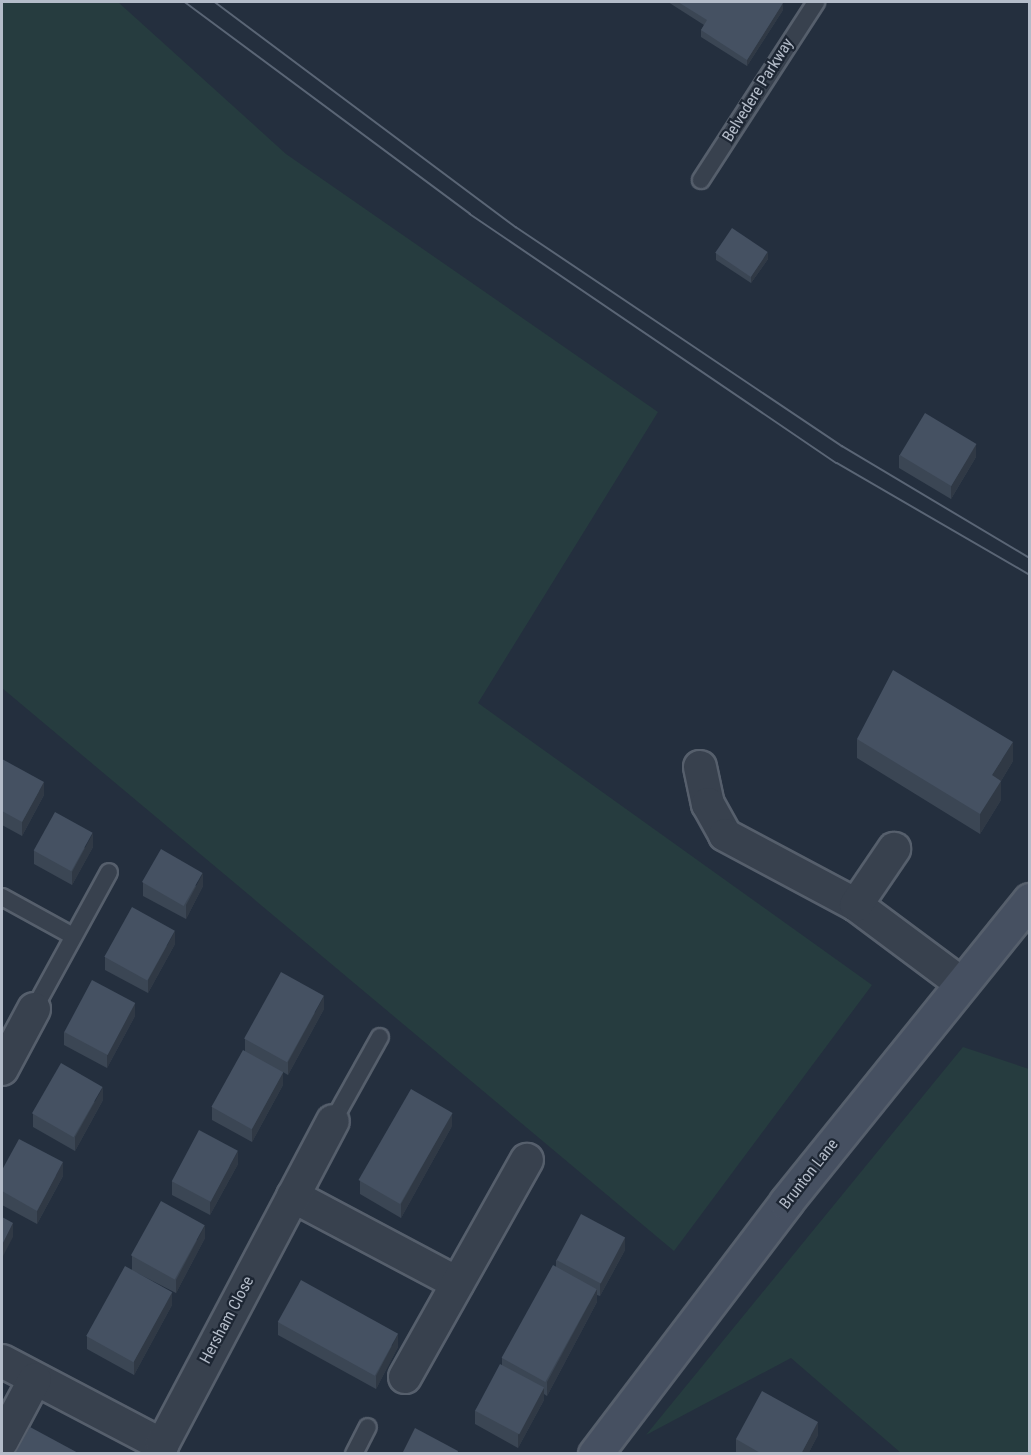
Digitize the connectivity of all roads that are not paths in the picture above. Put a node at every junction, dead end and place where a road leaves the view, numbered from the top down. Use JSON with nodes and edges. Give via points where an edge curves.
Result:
{"nodes":[{"id":1,"x":816,"y":2,"type":"edge"},
{"id":2,"x":701,"y":180,"type":"dead end"},
{"id":3,"x":700,"y":767,"type":"dead end"},
{"id":4,"x":894,"y":849,"type":"dead end"},
{"id":5,"x":109,"y":872,"type":"dead end"},
{"id":6,"x":2,"y":897,"type":"edge"},
{"id":7,"x":1029,"y":900,"type":"edge"},
{"id":8,"x":856,"y":904,"type":"junction"},
{"id":9,"x":73,"y":936,"type":"junction"},
{"id":10,"x":962,"y":984,"type":"junction"},
{"id":11,"x":34,"y":1009,"type":"joint"},
{"id":12,"x":380,"y":1037,"type":"dead end"},
{"id":13,"x":2,"y":1069,"type":"edge"},
{"id":14,"x":333,"y":1121,"type":"joint"},
{"id":15,"x":526,"y":1160,"type":"dead end"},
{"id":16,"x":293,"y":1196,"type":"junction"},
{"id":17,"x":457,"y":1283,"type":"junction"},
{"id":18,"x":2,"y":1361,"type":"edge"},
{"id":19,"x":405,"y":1377,"type":"dead end"},
{"id":20,"x":35,"y":1379,"type":"junction"},
{"id":21,"x":368,"y":1427,"type":"dead end"},
{"id":22,"x":2,"y":1440,"type":"edge"},
{"id":23,"x":170,"y":1449,"type":"edge"},
{"id":24,"x":354,"y":1454,"type":"edge"},
{"id":25,"x":595,"y":1454,"type":"edge"}],
"edges":[{"from":1,"to":2,"type":"lane","name":"Belvedere Parkway"},
{"from":3,"to":8,"type":"street","via":[[708,804],[725,835]]},
{"from":4,"to":8,"type":"street"},
{"from":5,"to":9,"type":"lane"},
{"from":6,"to":9,"type":"lane"},
{"from":7,"to":10,"type":"street","name":"Brunton Lane"},
{"from":8,"to":10,"type":"street"},
{"from":9,"to":11,"type":"lane"},
{"from":10,"to":25,"type":"street","name":"Brunton Lane","via":[[786,1202]]},
{"from":11,"to":13,"type":"street"},
{"from":12,"to":14,"type":"lane","name":"Hersham Close"},
{"from":14,"to":16,"type":"street","name":"Hersham Close"},
{"from":15,"to":17,"type":"street"},
{"from":16,"to":17,"type":"street"},
{"from":16,"to":23,"type":"street","name":"Hersham Close"},
{"from":17,"to":19,"type":"street"},
{"from":18,"to":20,"type":"street","name":"Hersham Close"},
{"from":20,"to":22,"type":"street"},
{"from":20,"to":23,"type":"street","name":"Hersham Close"},
{"from":21,"to":24,"type":"lane"}]}
